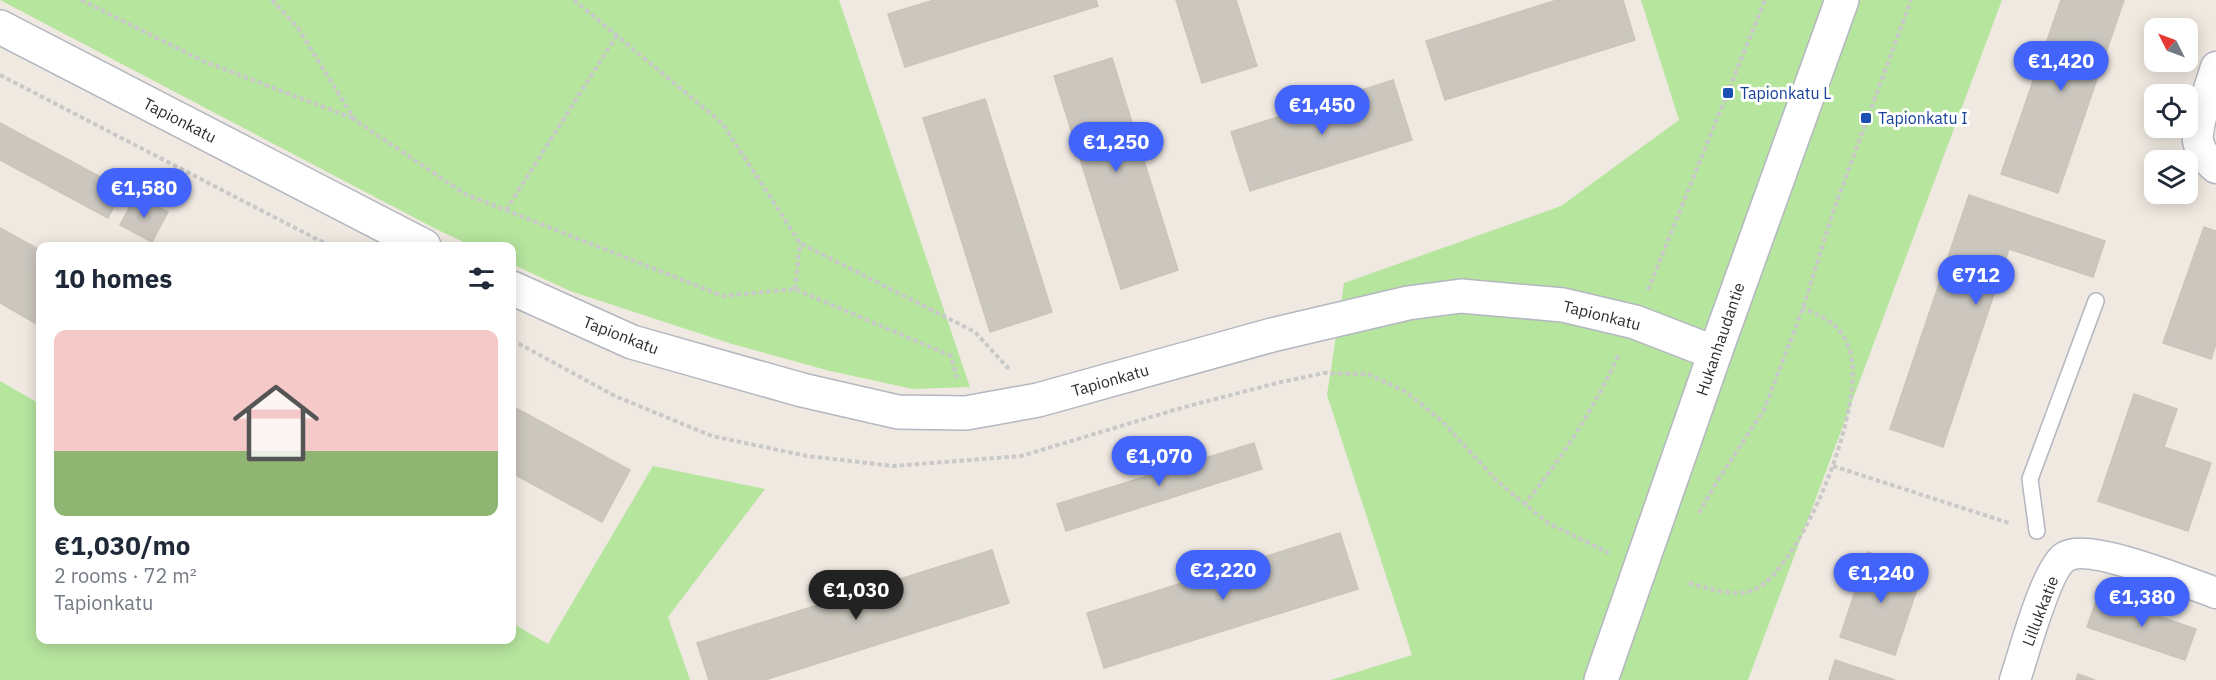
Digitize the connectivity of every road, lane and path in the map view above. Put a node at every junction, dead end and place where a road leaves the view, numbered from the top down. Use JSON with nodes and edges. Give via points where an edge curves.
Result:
{"nodes":[{"id":1,"x":81,"y":0,"type":"edge"},
{"id":2,"x":272,"y":0,"type":"edge"},
{"id":3,"x":574,"y":0,"type":"edge"},
{"id":4,"x":1765,"y":0,"type":"edge"},
{"id":5,"x":1842,"y":0,"type":"edge"},
{"id":6,"x":1911,"y":0,"type":"edge"},
{"id":7,"x":0,"y":27,"type":"edge"},
{"id":8,"x":617,"y":35,"type":"junction"},
{"id":9,"x":2216,"y":67,"type":"edge"},
{"id":10,"x":0,"y":75,"type":"edge"},
{"id":11,"x":356,"y":120,"type":"junction"},
{"id":12,"x":2216,"y":168,"type":"edge"},
{"id":13,"x":506,"y":210,"type":"junction"},
{"id":14,"x":322,"y":242,"type":"edge"},
{"id":15,"x":416,"y":242,"type":"edge"},
{"id":16,"x":800,"y":243,"type":"junction"},
{"id":17,"x":795,"y":289,"type":"junction"},
{"id":18,"x":516,"y":290,"type":"edge"},
{"id":19,"x":2096,"y":301,"type":"dead end"},
{"id":20,"x":1803,"y":308,"type":"junction"},
{"id":21,"x":1635,"y":322,"type":"junction"},
{"id":22,"x":516,"y":342,"type":"edge"},
{"id":23,"x":1715,"y":353,"type":"junction"},
{"id":24,"x":1038,"y":400,"type":"junction"},
{"id":25,"x":966,"y":413,"type":"junction"},
{"id":26,"x":1833,"y":466,"type":"junction"},
{"id":27,"x":1716,"y":483,"type":"dead end"},
{"id":28,"x":1524,"y":505,"type":"junction"},
{"id":29,"x":2037,"y":531,"type":"joint"},
{"id":30,"x":1614,"y":555,"type":"dead end"},
{"id":31,"x":1689,"y":583,"type":"dead end"},
{"id":32,"x":2216,"y":592,"type":"edge"},
{"id":33,"x":1601,"y":680,"type":"edge"},
{"id":34,"x":2015,"y":680,"type":"edge"}],
"edges":[{"from":1,"to":11,"type":"path","via":[[203,62]]},
{"from":2,"to":11,"type":"path","via":[[298,28]]},
{"from":3,"to":8,"type":"path"},
{"from":4,"to":21,"type":"path"},
{"from":5,"to":23,"type":"street","name":"Hukanhaudantie"},
{"from":6,"to":20,"type":"path","via":[[1833,212]]},
{"from":7,"to":15,"type":"street","name":"Tapionkatu"},
{"from":8,"to":13,"type":"path"},
{"from":8,"to":16,"type":"path","via":[[722,123]]},
{"from":9,"to":12,"type":"street","via":[[2198,140]]},
{"from":10,"to":14,"type":"path"},
{"from":11,"to":13,"type":"path","via":[[465,194]]},
{"from":13,"to":17,"type":"path","via":[[723,296]]},
{"from":16,"to":17,"type":"path"},
{"from":16,"to":24,"type":"path","via":[[975,332]]},
{"from":17,"to":25,"type":"path","via":[[951,356]]},
{"from":18,"to":25,"type":"street","name":"Tapionkatu","via":[[632,342],[714,366],[898,412]]},
{"from":19,"to":29,"type":"lane","via":[[2030,479]]},
{"from":20,"to":26,"type":"path","via":[[1828,319],[1844,335],[1850,351],[1850,401]]},
{"from":20,"to":27,"type":"path","via":[[1764,410]]},
{"from":21,"to":23,"type":"street","name":"Tapionkatu"},
{"from":21,"to":24,"type":"street","name":"Tapionkatu","via":[[1563,304],[1461,296],[1408,303],[1293,329]]},
{"from":21,"to":28,"type":"path","via":[[1603,389],[1559,461]]},
{"from":22,"to":28,"type":"path","via":[[615,396],[712,436],[807,456],[893,466],[1021,456],[1277,383],[1324,373],[1368,374],[1406,392],[1442,421]]},
{"from":23,"to":33,"type":"street","name":"Hukanhaudantie"},
{"from":24,"to":25,"type":"street","name":"Tapionkatu"},
{"from":26,"to":29,"type":"path"},
{"from":26,"to":31,"type":"path","via":[[1810,521],[1771,579],[1754,591],[1725,593]]},
{"from":28,"to":30,"type":"path","via":[[1548,523]]},
{"from":32,"to":34,"type":"street","name":"Lillukkatie","via":[[2106,556],[2083,552],[2065,557],[2045,589]]}]}
